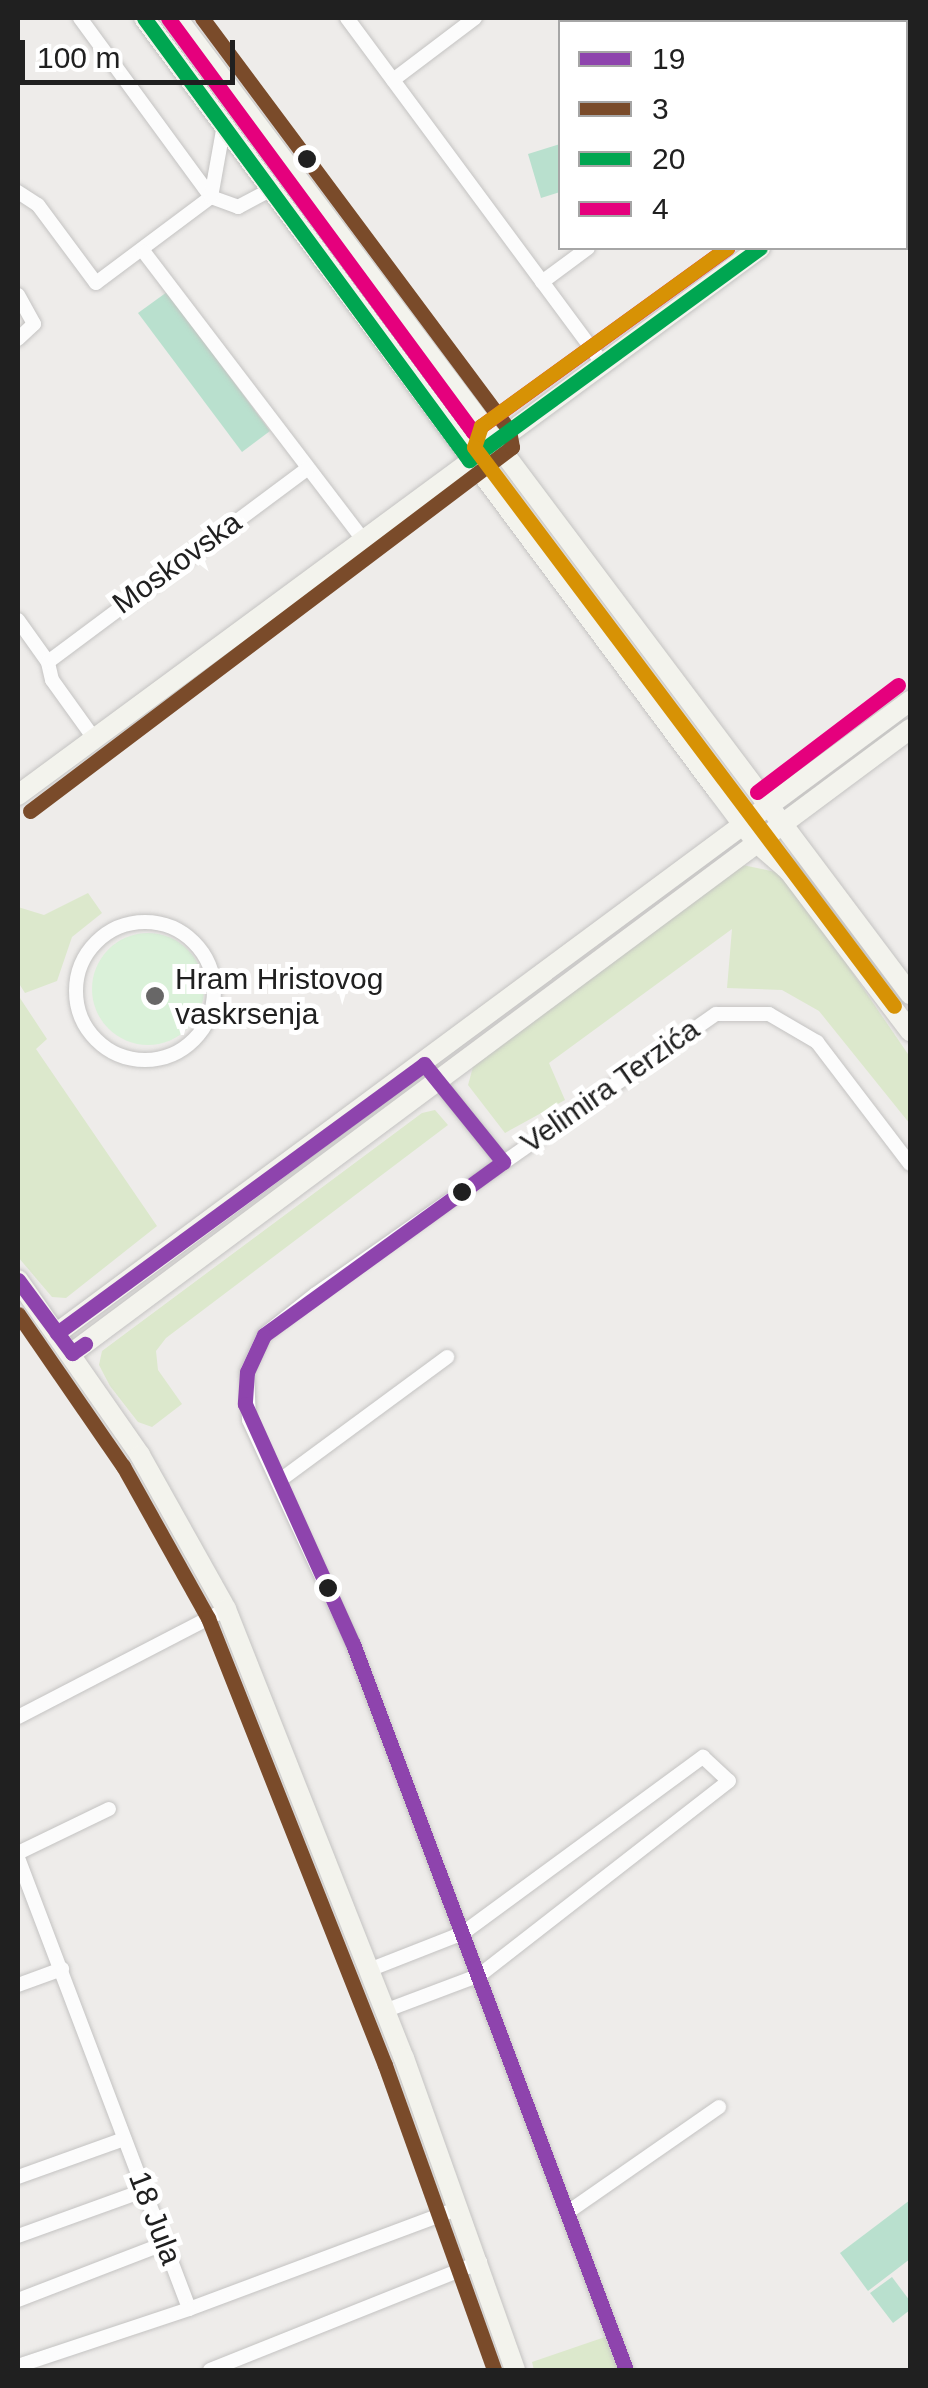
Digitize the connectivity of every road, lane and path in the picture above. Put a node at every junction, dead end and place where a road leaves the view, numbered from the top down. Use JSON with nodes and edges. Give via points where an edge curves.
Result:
{"nodes":[{"id":1,"x":80,"y":18,"type":"edge"},
{"id":2,"x":144,"y":18,"type":"edge"},
{"id":3,"x":177,"y":18,"type":"edge"},
{"id":4,"x":348,"y":18,"type":"edge"},
{"id":5,"x":476,"y":18,"type":"edge"},
{"id":6,"x":393,"y":80,"type":"junction"},
{"id":7,"x":224,"y":125,"type":"junction"},
{"id":8,"x":270,"y":190,"type":"junction"},
{"id":9,"x":18,"y":192,"type":"edge"},
{"id":10,"x":211,"y":198,"type":"junction"},
{"id":11,"x":585,"y":250,"type":"edge"},
{"id":12,"x":757,"y":250,"type":"edge"},
{"id":13,"x":144,"y":252,"type":"junction"},
{"id":14,"x":542,"y":282,"type":"junction"},
{"id":15,"x":18,"y":295,"type":"edge"},
{"id":16,"x":18,"y":339,"type":"edge"},
{"id":17,"x":602,"y":363,"type":"junction"},
{"id":18,"x":494,"y":442,"type":"junction"},
{"id":19,"x":470,"y":460,"type":"junction"},
{"id":20,"x":308,"y":468,"type":"junction"},
{"id":21,"x":363,"y":539,"type":"junction"},
{"id":22,"x":18,"y":620,"type":"edge"},
{"id":23,"x":48,"y":662,"type":"junction"},
{"id":24,"x":910,"y":701,"type":"edge"},
{"id":25,"x":910,"y":729,"type":"edge"},
{"id":26,"x":93,"y":737,"type":"junction"},
{"id":27,"x":18,"y":795,"type":"edge"},
{"id":28,"x":776,"y":817,"type":"junction"},
{"id":29,"x":752,"y":835,"type":"junction"},
{"id":30,"x":910,"y":994,"type":"edge"},
{"id":31,"x":203,"y":1028,"type":"joint"},
{"id":32,"x":910,"y":1030,"type":"edge"},
{"id":33,"x":424,"y":1064,"type":"junction"},
{"id":34,"x":438,"y":1083,"type":"junction"},
{"id":35,"x":503,"y":1162,"type":"junction"},
{"id":36,"x":910,"y":1164,"type":"edge"},
{"id":37,"x":18,"y":1280,"type":"edge"},
{"id":38,"x":57,"y":1333,"type":"junction"},
{"id":39,"x":72,"y":1352,"type":"junction"},
{"id":40,"x":447,"y":1357,"type":"dead end"},
{"id":41,"x":279,"y":1481,"type":"junction"},
{"id":42,"x":226,"y":1609,"type":"junction"},
{"id":43,"x":18,"y":1717,"type":"edge"},
{"id":44,"x":109,"y":1809,"type":"dead end"},
{"id":45,"x":18,"y":1856,"type":"edge"},
{"id":46,"x":463,"y":1934,"type":"junction"},
{"id":47,"x":62,"y":1968,"type":"junction"},
{"id":48,"x":368,"y":1970,"type":"junction"},
{"id":49,"x":480,"y":1974,"type":"junction"},
{"id":50,"x":18,"y":1985,"type":"edge"},
{"id":51,"x":384,"y":2011,"type":"junction"},
{"id":52,"x":718,"y":2108,"type":"dead end"},
{"id":53,"x":124,"y":2139,"type":"junction"},
{"id":54,"x":18,"y":2177,"type":"edge"},
{"id":55,"x":144,"y":2190,"type":"junction"},
{"id":56,"x":460,"y":2208,"type":"junction"},
{"id":57,"x":568,"y":2212,"type":"junction"},
{"id":58,"x":18,"y":2236,"type":"edge"},
{"id":59,"x":166,"y":2243,"type":"junction"},
{"id":60,"x":480,"y":2262,"type":"junction"},
{"id":61,"x":18,"y":2300,"type":"edge"},
{"id":62,"x":189,"y":2309,"type":"junction"},
{"id":63,"x":18,"y":2366,"type":"edge"},
{"id":64,"x":210,"y":2370,"type":"edge"},
{"id":65,"x":512,"y":2370,"type":"edge"},
{"id":66,"x":626,"y":2370,"type":"edge"}],
"edges":[{"from":1,"to":10,"type":"street"},
{"from":2,"to":7,"type":"main road"},
{"from":3,"to":18,"type":"main road"},
{"from":4,"to":6,"type":"street"},
{"from":5,"to":6,"type":"street"},
{"from":6,"to":14,"type":"street"},
{"from":7,"to":8,"type":"main road"},
{"from":7,"to":10,"type":"street"},
{"from":8,"to":10,"type":"street","via":[[238,206]]},
{"from":8,"to":19,"type":"main road"},
{"from":9,"to":13,"type":"street","via":[[38,206],[96,283]]},
{"from":10,"to":13,"type":"street"},
{"from":11,"to":14,"type":"street"},
{"from":12,"to":17,"type":"main road"},
{"from":13,"to":20,"type":"street"},
{"from":14,"to":17,"type":"street"},
{"from":15,"to":16,"type":"street","via":[[34,324]]},
{"from":17,"to":18,"type":"main road"},
{"from":18,"to":19,"type":"main road"},
{"from":18,"to":28,"type":"main road"},
{"from":19,"to":21,"type":"main road"},
{"from":19,"to":29,"type":"main road"},
{"from":20,"to":21,"type":"street"},
{"from":20,"to":23,"type":"street","name":"Moskovska"},
{"from":21,"to":26,"type":"main road"},
{"from":22,"to":23,"type":"street"},
{"from":23,"to":26,"type":"street","via":[[52,680]]},
{"from":24,"to":28,"type":"main road"},
{"from":25,"to":28,"type":"main road"},
{"from":26,"to":27,"type":"main road"},
{"from":28,"to":29,"type":"main road"},
{"from":28,"to":30,"type":"main road"},
{"from":29,"to":32,"type":"main road","via":[[800,885]]},
{"from":29,"to":33,"type":"main road"},
{"from":29,"to":34,"type":"main road"},
{"from":31,"to":31,"type":"street","via":[[213,1004],[213,978],[190,938],[143,922],[112,931],[89,952],[77,996],[86,1026],[108,1048],[152,1060],[182,1050]]},
{"from":33,"to":34,"type":"street"},
{"from":33,"to":38,"type":"main road"},
{"from":34,"to":35,"type":"street"},
{"from":34,"to":39,"type":"main road"},
{"from":35,"to":36,"type":"street","name":"Velimira Terzića","via":[[696,1022],[752,1012],[786,1020],[817,1042]]},
{"from":35,"to":41,"type":"street","name":"Velimira Terzića","via":[[264,1335],[253,1356],[245,1404]]},
{"from":37,"to":38,"type":"main road"},
{"from":38,"to":39,"type":"main road"},
{"from":39,"to":42,"type":"main road","via":[[140,1455]]},
{"from":40,"to":41,"type":"street"},
{"from":41,"to":46,"type":"street","via":[[352,1644]]},
{"from":42,"to":43,"type":"street"},
{"from":42,"to":48,"type":"main road"},
{"from":44,"to":45,"type":"street"},
{"from":45,"to":47,"type":"street","name":"18 Jula"},
{"from":46,"to":48,"type":"street"},
{"from":46,"to":49,"type":"street"},
{"from":46,"to":49,"type":"street","via":[[703,1757],[729,1781]]},
{"from":47,"to":50,"type":"street"},
{"from":47,"to":53,"type":"street","name":"18 Jula"},
{"from":48,"to":51,"type":"main road"},
{"from":49,"to":51,"type":"street"},
{"from":49,"to":57,"type":"street"},
{"from":51,"to":56,"type":"main road"},
{"from":52,"to":57,"type":"street"},
{"from":53,"to":54,"type":"street"},
{"from":53,"to":55,"type":"street","name":"18 Jula"},
{"from":55,"to":58,"type":"street"},
{"from":55,"to":59,"type":"street","name":"18 Jula"},
{"from":56,"to":60,"type":"main road"},
{"from":56,"to":62,"type":"street"},
{"from":57,"to":66,"type":"street"},
{"from":59,"to":61,"type":"street"},
{"from":59,"to":62,"type":"street","name":"18 Jula"},
{"from":60,"to":64,"type":"street"},
{"from":60,"to":65,"type":"main road"},
{"from":62,"to":63,"type":"street"}]}
